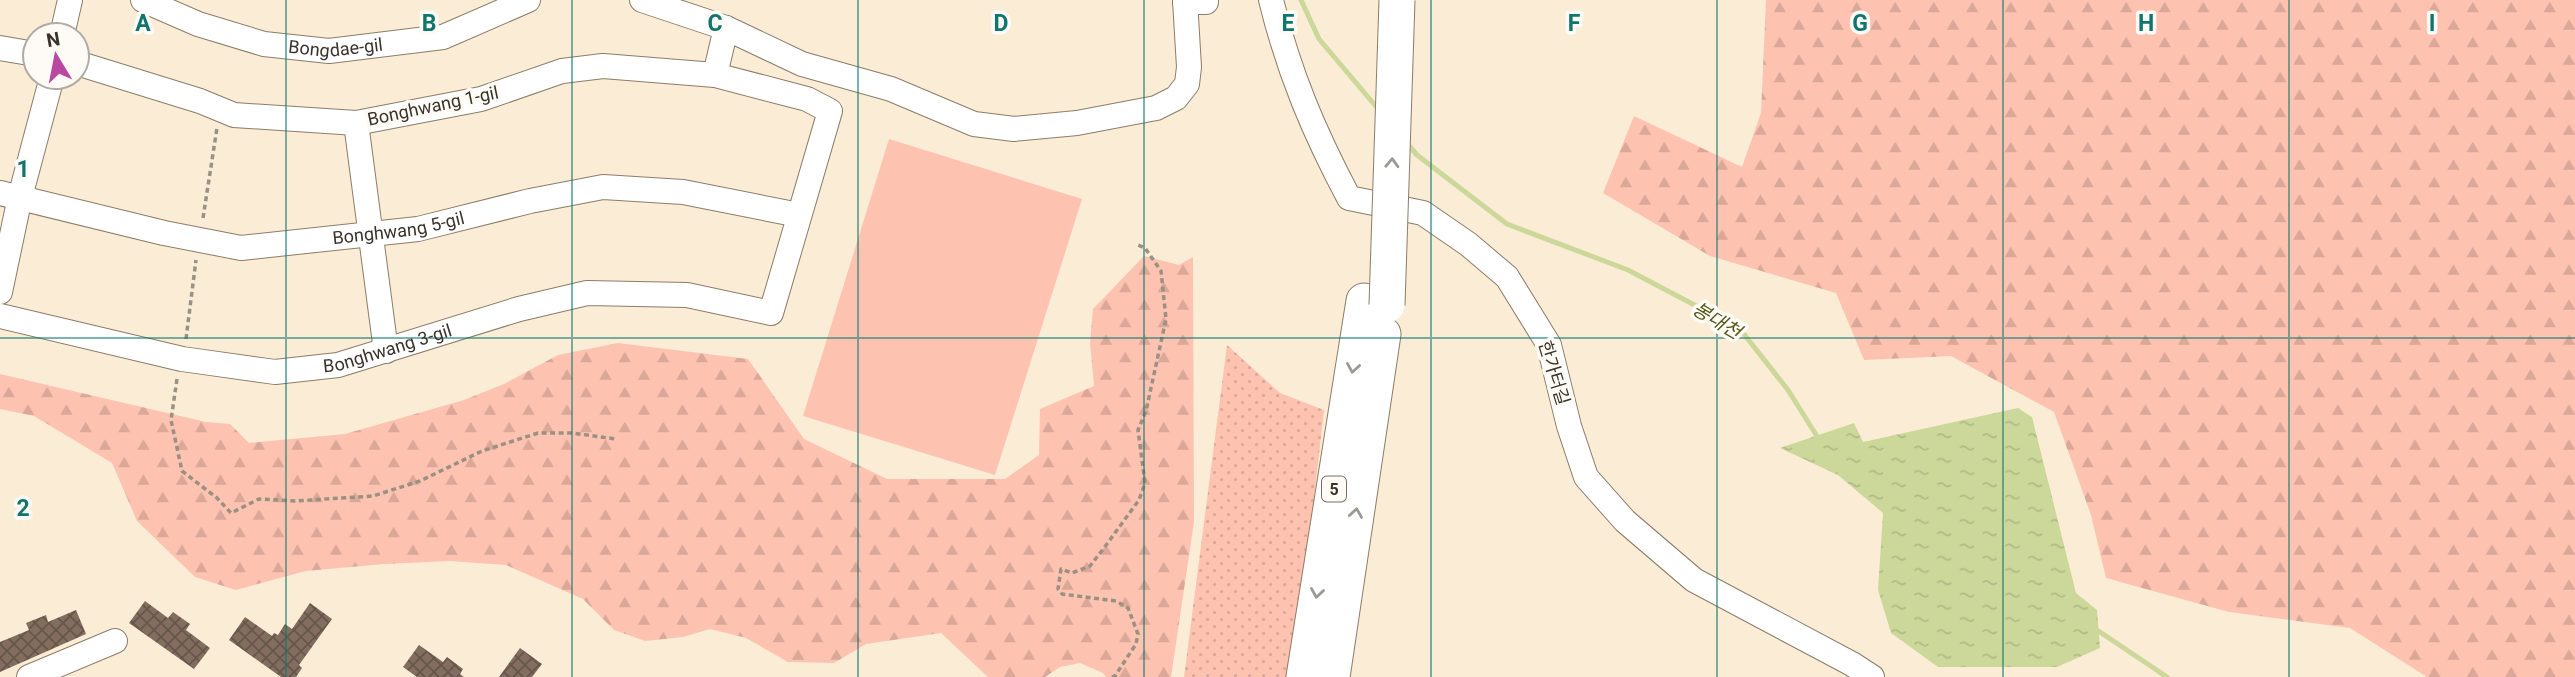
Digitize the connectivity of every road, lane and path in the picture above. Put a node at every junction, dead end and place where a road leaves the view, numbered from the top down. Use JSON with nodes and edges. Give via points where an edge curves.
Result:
{"nodes":[{"id":1,"x":70,"y":0,"type":"edge"},
{"id":2,"x":143,"y":0,"type":"edge"},
{"id":3,"x":528,"y":0,"type":"edge"},
{"id":4,"x":642,"y":0,"type":"edge"},
{"id":5,"x":1271,"y":0,"type":"edge"},
{"id":6,"x":1374,"y":0,"type":"edge"},
{"id":7,"x":1397,"y":0,"type":"edge"},
{"id":8,"x":1192,"y":1,"type":"edge"},
{"id":9,"x":65,"y":21,"type":"edge"},
{"id":10,"x":726,"y":28,"type":"junction"},
{"id":11,"x":0,"y":48,"type":"edge"},
{"id":12,"x":21,"y":52,"type":"edge"},
{"id":13,"x":91,"y":67,"type":"edge"},
{"id":14,"x":715,"y":75,"type":"junction"},
{"id":15,"x":47,"y":91,"type":"edge"},
{"id":16,"x":218,"y":123,"type":"dead end"},
{"id":17,"x":356,"y":123,"type":"junction"},
{"id":18,"x":10,"y":195,"type":"edge"},
{"id":19,"x":799,"y":215,"type":"junction"},
{"id":20,"x":203,"y":218,"type":"dead end"},
{"id":21,"x":369,"y":234,"type":"junction"},
{"id":22,"x":1138,"y":245,"type":"dead end"},
{"id":23,"x":198,"y":251,"type":"dead end"},
{"id":24,"x":0,"y":292,"type":"edge"},
{"id":25,"x":1376,"y":303,"type":"junction"},
{"id":26,"x":0,"y":316,"type":"edge"},
{"id":27,"x":185,"y":347,"type":"dead end"},
{"id":28,"x":386,"y":351,"type":"junction"},
{"id":29,"x":178,"y":370,"type":"dead end"},
{"id":30,"x":617,"y":439,"type":"dead end"},
{"id":31,"x":114,"y":641,"type":"dead end"},
{"id":32,"x":29,"y":677,"type":"edge"},
{"id":33,"x":1112,"y":677,"type":"edge"},
{"id":34,"x":1304,"y":677,"type":"edge"},
{"id":35,"x":1332,"y":677,"type":"edge"},
{"id":36,"x":1872,"y":677,"type":"edge"}],
"edges":[{"from":1,"to":9,"type":"street"},
{"from":2,"to":3,"type":"street","name":"Bongdae-gil","via":[[198,24],[264,44],[329,51],[443,37]]},
{"from":4,"to":10,"type":"street"},
{"from":5,"to":36,"type":"street","name":"한가터길","via":[[1295,86],[1349,198],[1423,214],[1507,278],[1549,345],[1586,477],[1625,521],[1695,580]]},
{"from":6,"to":25,"type":"highway","number":"5"},
{"from":25,"to":7,"type":"highway","number":"5","one_way":true,"bridge":true},
{"from":8,"to":10,"type":"street","via":[[1187,84],[1177,98],[1156,108],[1014,130],[974,124],[891,89],[802,64]]},
{"from":10,"to":14,"type":"street"},
{"from":11,"to":12,"type":"street"},
{"from":13,"to":17,"type":"street","name":"Bonghwang 1-gil","via":[[234,115]]},
{"from":14,"to":17,"type":"street","name":"Bonghwang 1-gil","via":[[603,66],[562,71],[481,100]]},
{"from":14,"to":19,"type":"street","name":"Bonghwang 1-gil","via":[[807,99],[830,111]]},
{"from":15,"to":18,"type":"street"},
{"from":16,"to":20,"type":"path"},
{"from":17,"to":21,"type":"street"},
{"from":18,"to":21,"type":"street","name":"Bonghwang 5-gil","via":[[241,248]]},
{"from":18,"to":24,"type":"street"},
{"from":19,"to":21,"type":"street","name":"Bonghwang 5-gil","via":[[682,192],[603,187],[418,229]]},
{"from":19,"to":28,"type":"street","name":"Bonghwang 3-gil","via":[[771,313],[687,295],[587,293]]},
{"from":21,"to":28,"type":"street"},
{"from":22,"to":33,"type":"path","via":[[1161,271],[1166,319],[1138,430],[1145,483],[1139,500],[1090,566],[1072,573],[1061,569],[1058,589],[1062,594],[1116,601],[1128,608],[1138,634],[1136,644]]},
{"from":23,"to":27,"type":"path"},
{"from":25,"to":34,"type":"highway","number":"5","one_way":true},
{"from":35,"to":25,"type":"highway","number":"5","one_way":true},
{"from":26,"to":28,"type":"street","name":"Bonghwang 3-gil","via":[[182,359],[275,372],[338,365]]},
{"from":29,"to":30,"type":"path","via":[[171,419],[182,471],[231,513],[259,499],[295,502],[373,496],[538,433]]},
{"from":31,"to":32,"type":"street"}]}
